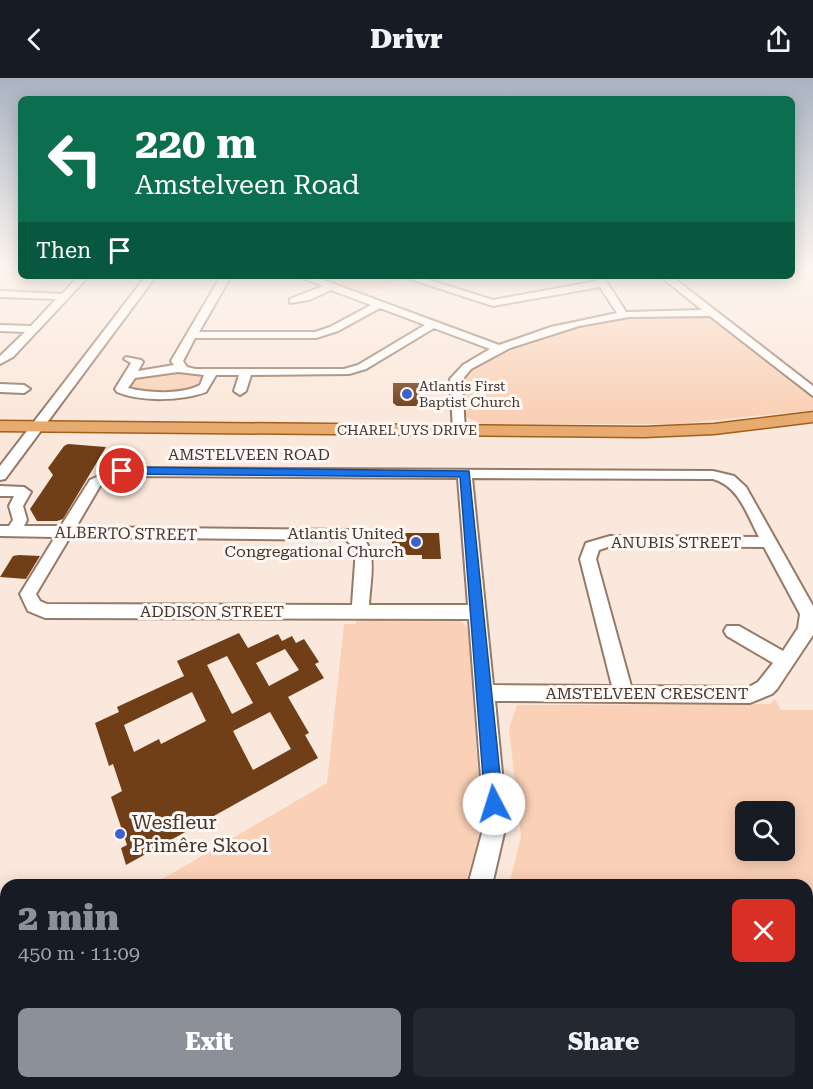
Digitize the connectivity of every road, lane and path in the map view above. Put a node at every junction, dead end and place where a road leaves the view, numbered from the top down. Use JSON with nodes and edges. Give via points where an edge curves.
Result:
{"nodes":[{"id":1,"x":45,"y":317,"type":"edge"},
{"id":2,"x":120,"y":317,"type":"edge"},
{"id":3,"x":202,"y":317,"type":"edge"},
{"id":4,"x":356,"y":317,"type":"edge"},
{"id":5,"x":416,"y":317,"type":"edge"},
{"id":6,"x":615,"y":317,"type":"edge"},
{"id":7,"x":719,"y":317,"type":"edge"},
{"id":8,"x":434,"y":324,"type":"junction"},
{"id":9,"x":0,"y":328,"type":"edge"},
{"id":10,"x":34,"y":329,"type":"junction"},
{"id":11,"x":192,"y":335,"type":"junction"},
{"id":12,"x":498,"y":348,"type":"junction"},
{"id":13,"x":130,"y":359,"type":"dead end"},
{"id":14,"x":0,"y":361,"type":"edge"},
{"id":15,"x":180,"y":368,"type":"junction"},
{"id":16,"x":211,"y":372,"type":"junction"},
{"id":17,"x":246,"y":372,"type":"junction"},
{"id":18,"x":129,"y":376,"type":"junction"},
{"id":19,"x":0,"y":388,"type":"edge"},
{"id":20,"x":24,"y":389,"type":"dead end"},
{"id":21,"x":240,"y":391,"type":"dead end"},
{"id":22,"x":813,"y":392,"type":"edge"},
{"id":23,"x":813,"y":417,"type":"edge"},
{"id":24,"x":0,"y":426,"type":"edge"},
{"id":25,"x":36,"y":428,"type":"junction"},
{"id":26,"x":459,"y":430,"type":"junction"},
{"id":27,"x":465,"y":474,"type":"junction"},
{"id":28,"x":0,"y":476,"type":"edge"},
{"id":29,"x":0,"y":491,"type":"edge"},
{"id":30,"x":7,"y":531,"type":"edge"},
{"id":31,"x":64,"y":533,"type":"junction"},
{"id":32,"x":770,"y":542,"type":"junction"},
{"id":33,"x":360,"y":612,"type":"junction"},
{"id":34,"x":477,"y":612,"type":"junction"},
{"id":35,"x":733,"y":631,"type":"dead end"},
{"id":36,"x":785,"y":661,"type":"junction"},
{"id":37,"x":484,"y":693,"type":"junction"},
{"id":38,"x":624,"y":695,"type":"junction"},
{"id":39,"x":482,"y":879,"type":"edge"}],
"edges":[{"from":1,"to":10,"type":"street"},
{"from":2,"to":25,"type":"street"},
{"from":3,"to":11,"type":"street"},
{"from":4,"to":11,"type":"street","via":[[316,335]]},
{"from":5,"to":8,"type":"street"},
{"from":6,"to":12,"type":"street"},
{"from":7,"to":22,"type":"street"},
{"from":8,"to":12,"type":"street"},
{"from":8,"to":17,"type":"street","via":[[351,371]]},
{"from":9,"to":10,"type":"street"},
{"from":10,"to":14,"type":"street"},
{"from":11,"to":15,"type":"street","via":[[177,361]]},
{"from":12,"to":26,"type":"street","via":[[456,379]]},
{"from":13,"to":18,"type":"street","via":[[137,362]]},
{"from":15,"to":16,"type":"street"},
{"from":15,"to":18,"type":"street"},
{"from":16,"to":17,"type":"street"},
{"from":16,"to":18,"type":"street","via":[[203,389],[187,393],[125,392],[121,387]]},
{"from":17,"to":21,"type":"street"},
{"from":19,"to":20,"type":"street"},
{"from":23,"to":26,"type":"main road","name":"CHAREL UYS DRIVE","via":[[691,430]]},
{"from":24,"to":25,"type":"main road","name":"CHAREL UYS DRIVE"},
{"from":25,"to":26,"type":"main road","name":"CHAREL UYS DRIVE"},
{"from":25,"to":28,"type":"street"},
{"from":27,"to":31,"type":"street","name":"AMSTELVEEN ROAD","via":[[116,472],[95,483]]},
{"from":27,"to":32,"type":"street","name":"AMSTELVEEN CRESCENT","via":[[718,476],[739,487]]},
{"from":27,"to":34,"type":"street"},
{"from":29,"to":30,"type":"street","via":[[22,489],[16,506],[20,519]]},
{"from":30,"to":31,"type":"street","name":"ALBERTO STREET"},
{"from":31,"to":33,"type":"street","name":"ALBERTO STREET","via":[[348,535],[364,549]]},
{"from":31,"to":33,"type":"street","name":"ADDISON STREET","via":[[30,589],[30,603],[39,609]]},
{"from":32,"to":36,"type":"street","name":"AMSTELVEEN CRESCENT","via":[[809,614],[807,630]]},
{"from":32,"to":38,"type":"street","name":"ANUBIS STREET","via":[[610,541],[592,547],[588,559]]},
{"from":33,"to":34,"type":"street","name":"ADDISON STREET"},
{"from":34,"to":37,"type":"street"},
{"from":35,"to":36,"type":"street"},
{"from":36,"to":38,"type":"street","name":"AMSTELVEEN CRESCENT","via":[[765,688],[750,695]]},
{"from":37,"to":38,"type":"street","name":"AMSTELVEEN CRESCENT"},
{"from":37,"to":39,"type":"street","via":[[494,814]]}]}
